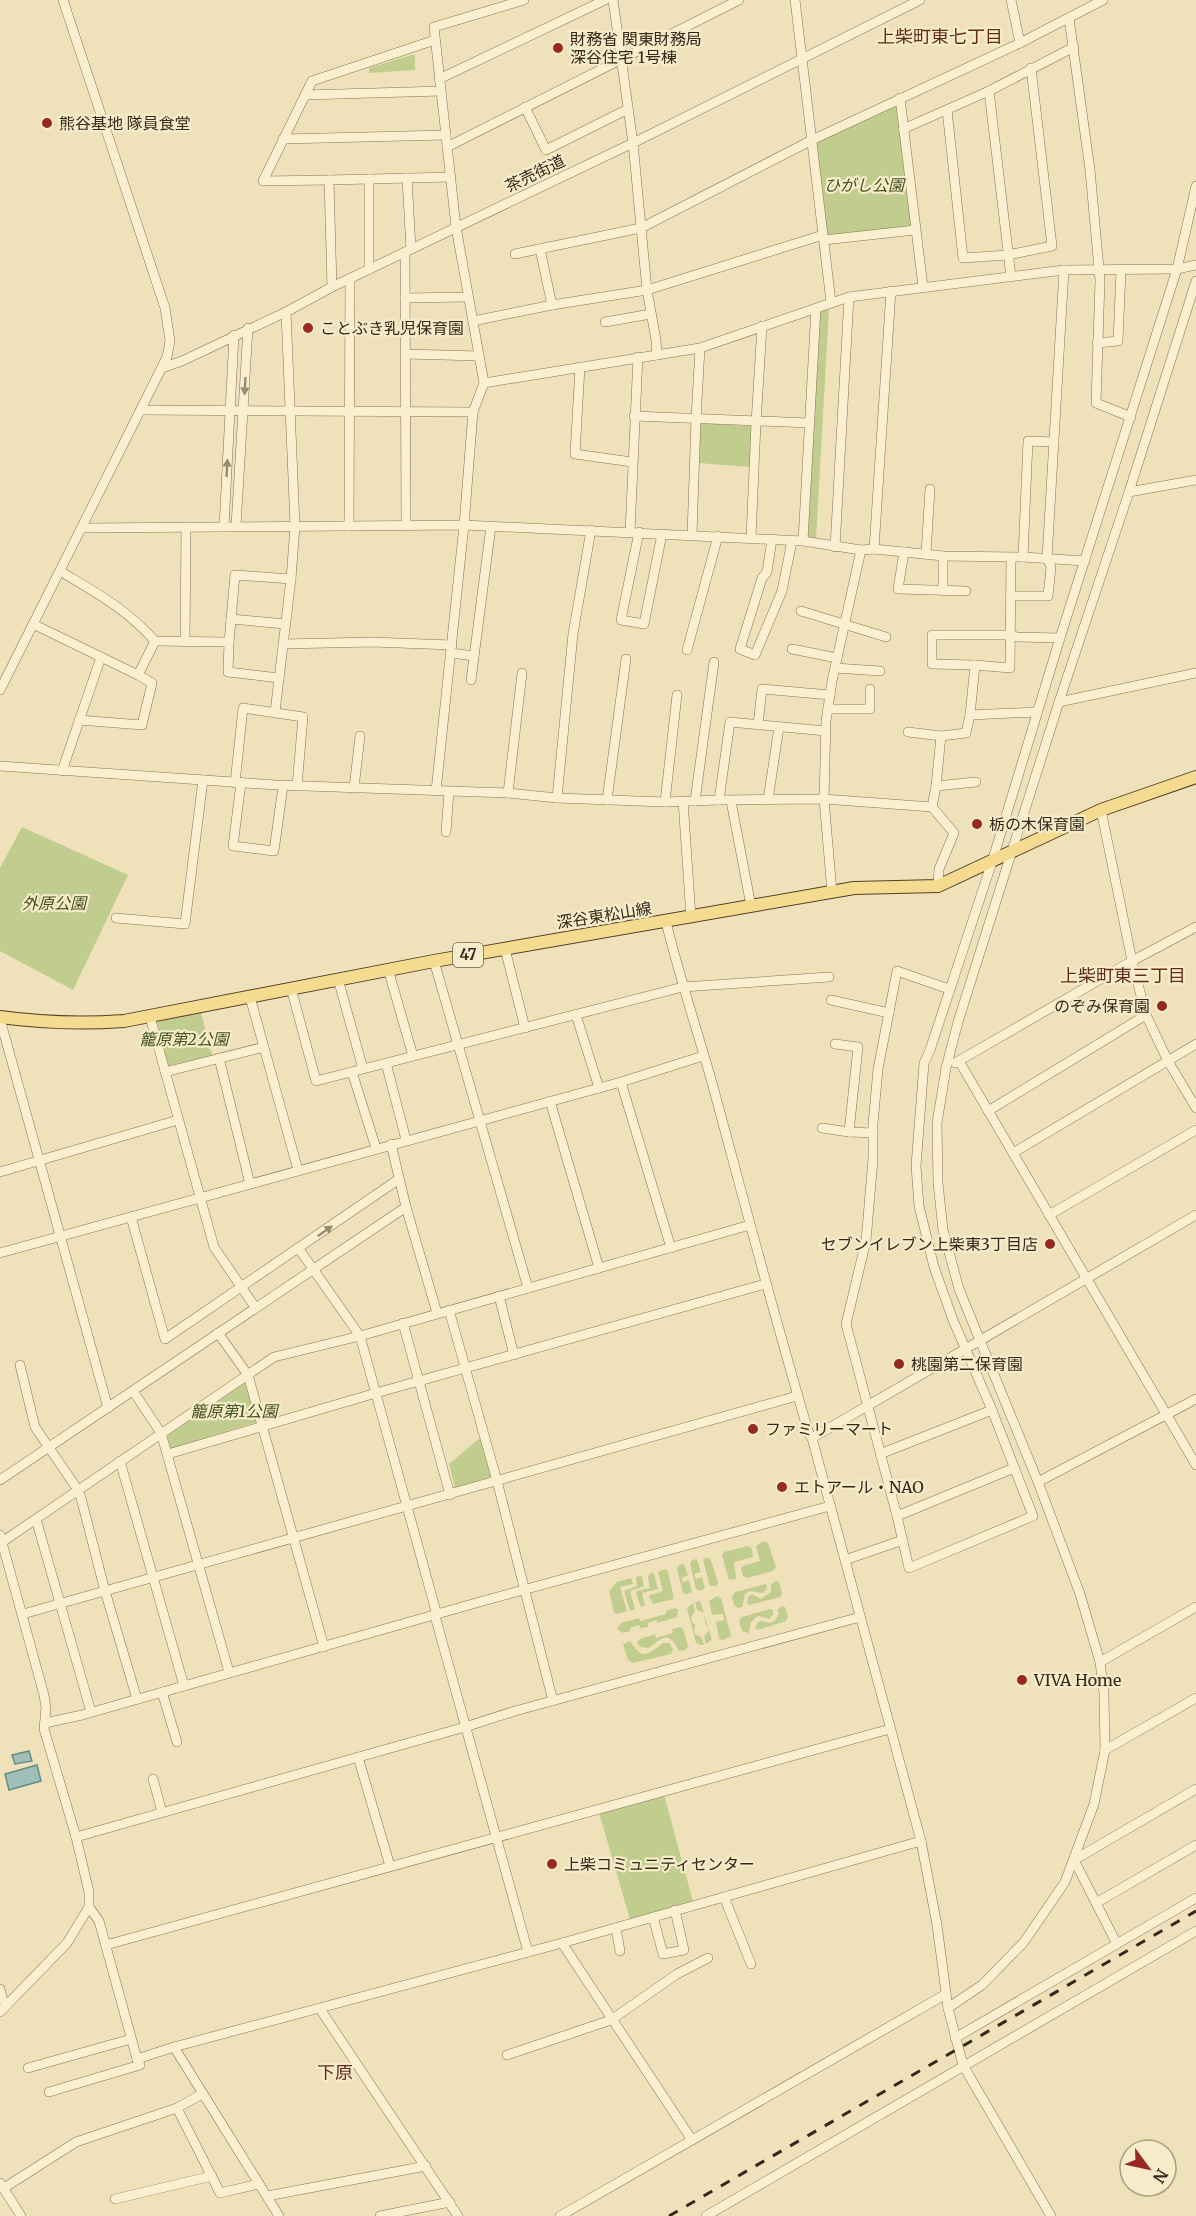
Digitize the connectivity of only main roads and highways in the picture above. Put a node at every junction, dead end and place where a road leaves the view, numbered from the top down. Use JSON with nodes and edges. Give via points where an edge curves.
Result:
{"nodes":[{"id":1,"x":1196,"y":777,"type":"edge"},
{"id":2,"x":0,"y":1018,"type":"edge"}],
"edges":[{"from":1,"to":2,"type":"main road","name":"深谷東松山線","number":"47","via":[[1101,810],[938,886],[854,888],[388,969],[124,1021],[75,1024]]}]}
